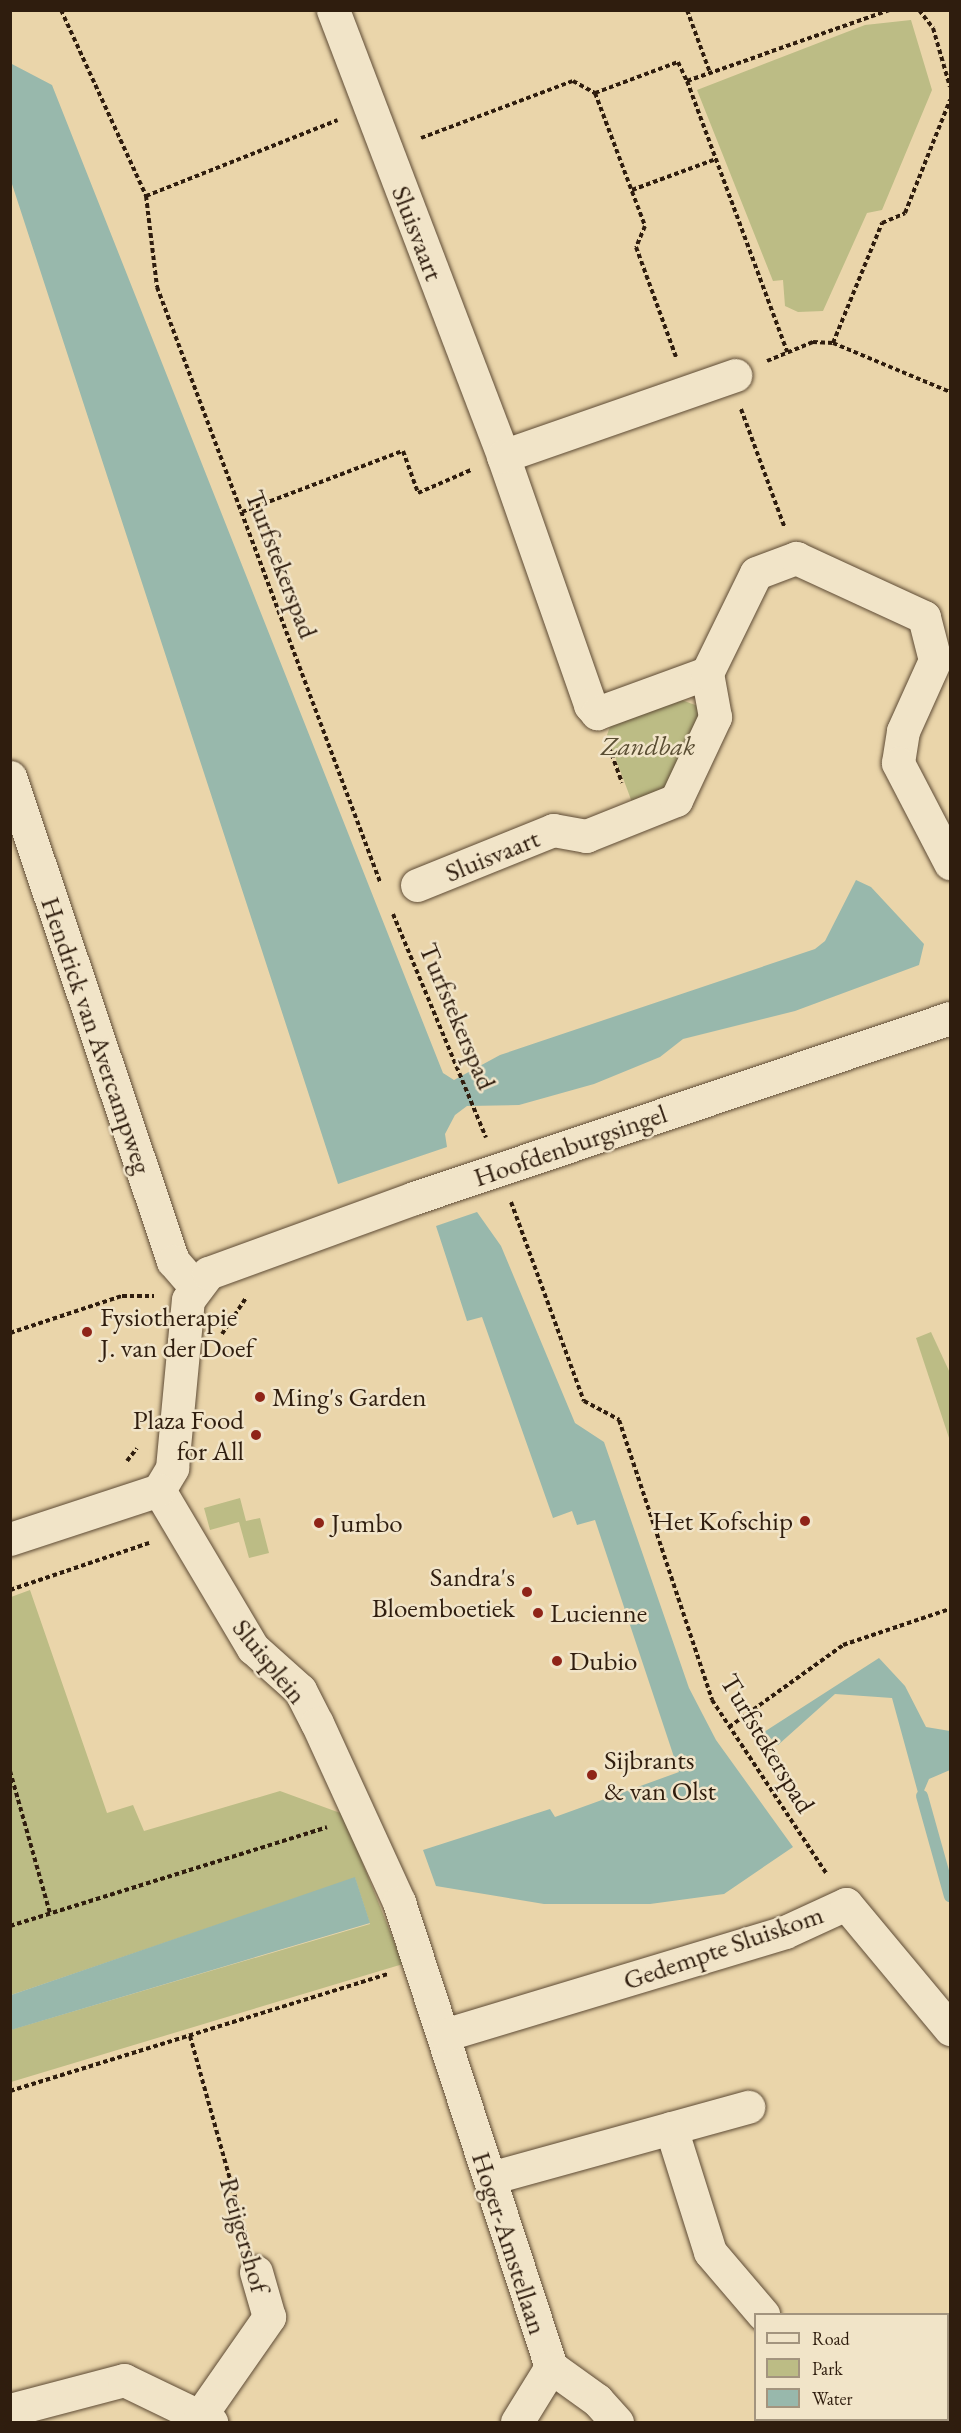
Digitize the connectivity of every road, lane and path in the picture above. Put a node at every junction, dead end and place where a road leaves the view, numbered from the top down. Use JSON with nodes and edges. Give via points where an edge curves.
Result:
{"nodes":[{"id":1,"x":61,"y":10,"type":"edge"},
{"id":2,"x":333,"y":10,"type":"edge"},
{"id":3,"x":687,"y":10,"type":"edge"},
{"id":4,"x":890,"y":10,"type":"edge"},
{"id":5,"x":919,"y":10,"type":"edge"},
{"id":6,"x":710,"y":73,"type":"junction"},
{"id":7,"x":687,"y":81,"type":"junction"},
{"id":8,"x":951,"y":87,"type":"edge"},
{"id":9,"x":595,"y":93,"type":"junction"},
{"id":10,"x":951,"y":100,"type":"edge"},
{"id":11,"x":370,"y":108,"type":"junction"},
{"id":12,"x":386,"y":151,"type":"junction"},
{"id":13,"x":716,"y":159,"type":"junction"},
{"id":14,"x":632,"y":190,"type":"junction"},
{"id":15,"x":147,"y":196,"type":"junction"},
{"id":16,"x":833,"y":343,"type":"junction"},
{"id":17,"x":787,"y":352,"type":"junction"},
{"id":18,"x":732,"y":376,"type":"junction"},
{"id":19,"x":688,"y":390,"type":"junction"},
{"id":20,"x":951,"y":392,"type":"edge"},
{"id":21,"x":503,"y":456,"type":"junction"},
{"id":22,"x":242,"y":512,"type":"junction"},
{"id":23,"x":796,"y":558,"type":"junction"},
{"id":24,"x":707,"y":673,"type":"junction"},
{"id":25,"x":939,"y":682,"type":"edge"},
{"id":26,"x":597,"y":712,"type":"junction"},
{"id":27,"x":10,"y":777,"type":"edge"},
{"id":28,"x":634,"y":816,"type":"junction"},
{"id":29,"x":951,"y":863,"type":"edge"},
{"id":30,"x":417,"y":885,"type":"dead end"},
{"id":31,"x":382,"y":886,"type":"dead end"},
{"id":32,"x":391,"y":908,"type":"dead end"},
{"id":33,"x":951,"y":1018,"type":"edge"},
{"id":34,"x":482,"y":1128,"type":"dead end"},
{"id":35,"x":500,"y":1170,"type":"junction"},
{"id":36,"x":195,"y":1286,"type":"junction"},
{"id":37,"x":159,"y":1296,"type":"dead end"},
{"id":38,"x":10,"y":1333,"type":"edge"},
{"id":39,"x":159,"y":1490,"type":"junction"},
{"id":40,"x":10,"y":1539,"type":"edge"},
{"id":41,"x":951,"y":1610,"type":"edge"},
{"id":42,"x":729,"y":1727,"type":"junction"},
{"id":43,"x":10,"y":1771,"type":"edge"},
{"id":44,"x":359,"y":1817,"type":"junction"},
{"id":45,"x":846,"y":1904,"type":"junction"},
{"id":46,"x":50,"y":1913,"type":"junction"},
{"id":47,"x":10,"y":1926,"type":"edge"},
{"id":48,"x":419,"y":1964,"type":"junction"},
{"id":49,"x":951,"y":2029,"type":"edge"},
{"id":50,"x":444,"y":2035,"type":"junction"},
{"id":51,"x":190,"y":2036,"type":"junction"},
{"id":52,"x":10,"y":2091,"type":"edge"},
{"id":53,"x":748,"y":2107,"type":"dead end"},
{"id":54,"x":671,"y":2128,"type":"junction"},
{"id":55,"x":490,"y":2178,"type":"junction"},
{"id":56,"x":256,"y":2272,"type":"joint"},
{"id":57,"x":762,"y":2313,"type":"edge"},
{"id":58,"x":551,"y":2367,"type":"junction"},
{"id":59,"x":10,"y":2410,"type":"edge"},
{"id":60,"x":205,"y":2419,"type":"edge"},
{"id":61,"x":517,"y":2422,"type":"edge"},
{"id":62,"x":617,"y":2422,"type":"edge"}],
"edges":[{"from":1,"to":15,"type":"path","name":"Turfstekerspad"},
{"from":2,"to":11,"type":"street","name":"Sluisvaart"},
{"from":3,"to":6,"type":"path"},
{"from":4,"to":6,"type":"path"},
{"from":5,"to":8,"type":"path","via":[[933,28]]},
{"from":6,"to":7,"type":"path"},
{"from":7,"to":9,"type":"path","via":[[678,62]]},
{"from":7,"to":13,"type":"path"},
{"from":9,"to":12,"type":"path","via":[[573,81]]},
{"from":9,"to":14,"type":"path"},
{"from":10,"to":16,"type":"path","via":[[904,213],[882,223]]},
{"from":11,"to":12,"type":"street","name":"Sluisvaart"},
{"from":11,"to":15,"type":"path"},
{"from":12,"to":21,"type":"street","name":"Sluisvaart"},
{"from":13,"to":14,"type":"path"},
{"from":13,"to":17,"type":"path"},
{"from":14,"to":19,"type":"path","via":[[645,226],[636,247]]},
{"from":15,"to":22,"type":"path","name":"Turfstekerspad","via":[[157,286]]},
{"from":16,"to":17,"type":"path","via":[[813,342]]},
{"from":16,"to":20,"type":"path"},
{"from":17,"to":18,"type":"path"},
{"from":18,"to":19,"type":"street"},
{"from":18,"to":23,"type":"path"},
{"from":19,"to":21,"type":"street"},
{"from":21,"to":22,"type":"path","via":[[418,493],[403,451]]},
{"from":21,"to":26,"type":"street","name":"Sluisvaart","via":[[590,705]]},
{"from":22,"to":31,"type":"path","name":"Turfstekerspad"},
{"from":23,"to":24,"type":"street","via":[[756,573]]},
{"from":23,"to":25,"type":"street","via":[[924,617]]},
{"from":24,"to":26,"type":"street"},
{"from":24,"to":28,"type":"street","name":"Sluisvaart","via":[[715,717],[676,800]]},
{"from":25,"to":29,"type":"street","via":[[903,732],[898,763]]},
{"from":26,"to":28,"type":"path"},
{"from":27,"to":36,"type":"street","name":"Hendrick van Avercampweg","via":[[173,1261]]},
{"from":28,"to":30,"type":"street","name":"Sluisvaart","via":[[586,836],[553,830]]},
{"from":32,"to":34,"type":"path","name":"Turfstekerspad","via":[[458,1059]]},
{"from":33,"to":35,"type":"street","name":"Hoofdenburgsingel"},
{"from":35,"to":36,"type":"street","name":"Hoofdenburgsingel","via":[[260,1252],[208,1273]]},
{"from":35,"to":42,"type":"path","name":"Turfstekerspad","via":[[584,1401],[619,1420],[712,1700]]},
{"from":36,"to":39,"type":"street","via":[[188,1300],[172,1468]]},
{"from":37,"to":38,"type":"path","via":[[122,1296]]},
{"from":39,"to":40,"type":"street"},
{"from":39,"to":44,"type":"street","name":"Sluisplein","via":[[253,1648],[300,1690]]},
{"from":41,"to":42,"type":"path","via":[[843,1646]]},
{"from":42,"to":45,"type":"path","name":"Turfstekerspad"},
{"from":43,"to":46,"type":"path"},
{"from":44,"to":46,"type":"path"},
{"from":44,"to":48,"type":"street","name":"Sluisplein","via":[[399,1902]]},
{"from":45,"to":49,"type":"street","name":"Gedempte Sluiskom"},
{"from":45,"to":50,"type":"street","name":"Gedempte Sluiskom","via":[[785,1932]]},
{"from":46,"to":47,"type":"path"},
{"from":48,"to":50,"type":"street","name":"Sluisplein"},
{"from":48,"to":51,"type":"path"},
{"from":50,"to":55,"type":"street","name":"Hoger-Amstellaan"},
{"from":51,"to":52,"type":"path"},
{"from":51,"to":56,"type":"path","name":"Reijgershof"},
{"from":53,"to":54,"type":"street"},
{"from":54,"to":55,"type":"street"},
{"from":54,"to":57,"type":"street","via":[[710,2252]]},
{"from":55,"to":58,"type":"street","name":"Hoger-Amstellaan"},
{"from":56,"to":60,"type":"street","name":"Reijgershof","via":[[269,2317]]},
{"from":58,"to":61,"type":"street"},
{"from":58,"to":62,"type":"street","name":"Hoger-Amstellaan","via":[[597,2400]]},
{"from":59,"to":60,"type":"street","name":"Reijgershof","via":[[124,2380]]}]}
